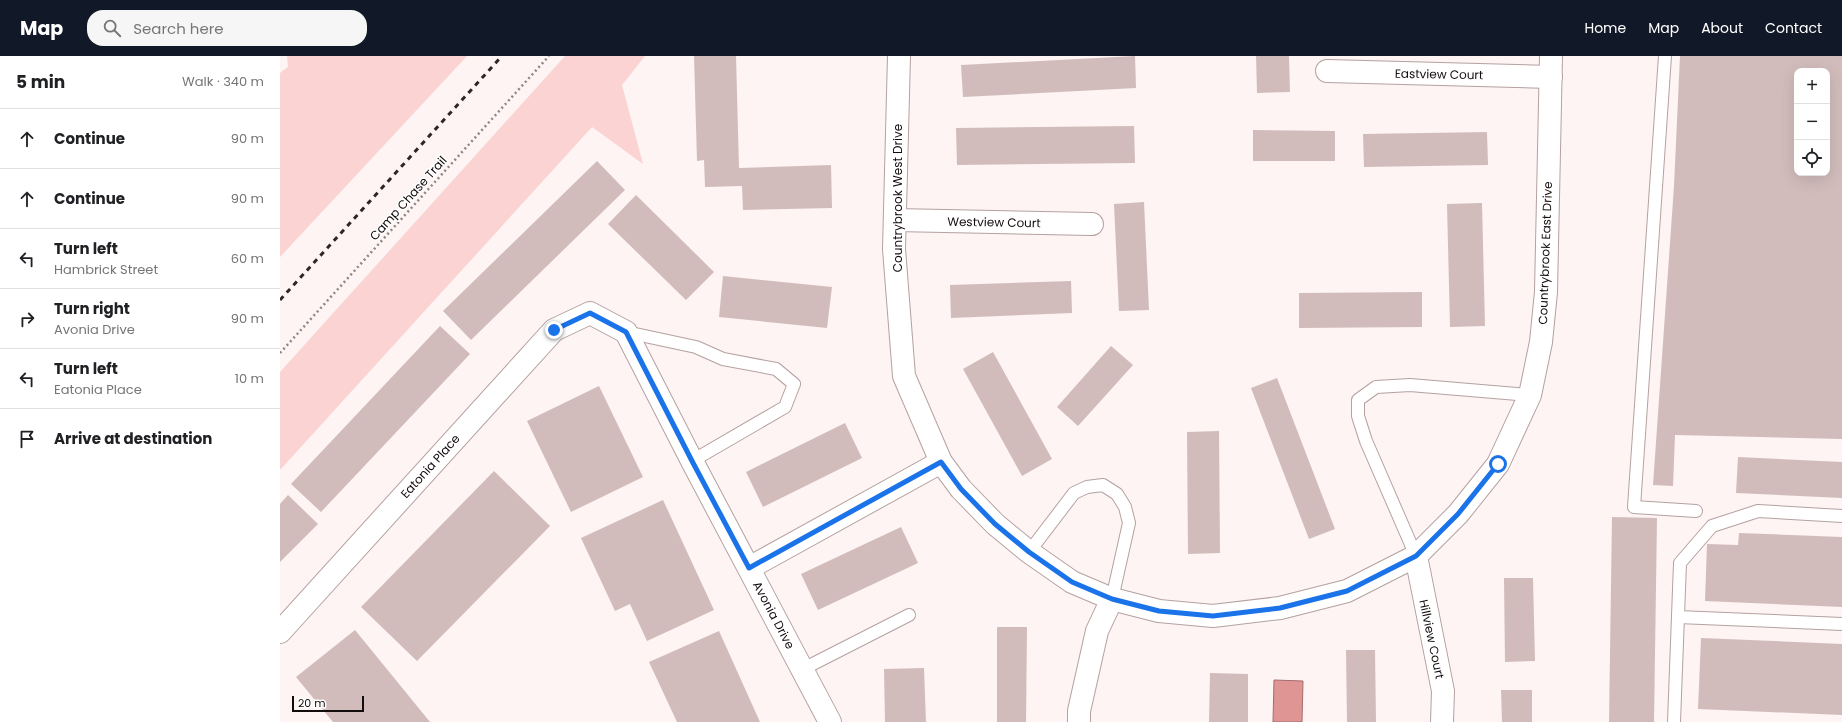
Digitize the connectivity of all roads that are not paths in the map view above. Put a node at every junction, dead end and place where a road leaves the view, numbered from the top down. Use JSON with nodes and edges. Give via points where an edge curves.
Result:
{"nodes":[{"id":1,"x":898,"y":56,"type":"edge"},
{"id":2,"x":1665,"y":56,"type":"edge"},
{"id":3,"x":1551,"y":66,"type":"edge"},
{"id":4,"x":1327,"y":71,"type":"dead end"},
{"id":5,"x":895,"y":220,"type":"junction"},
{"id":6,"x":1092,"y":224,"type":"dead end"},
{"id":7,"x":626,"y":332,"type":"junction"},
{"id":8,"x":1530,"y":395,"type":"junction"},
{"id":9,"x":692,"y":461,"type":"junction"},
{"id":10,"x":941,"y":462,"type":"junction"},
{"id":11,"x":1696,"y":511,"type":"dead end"},
{"id":12,"x":1842,"y":516,"type":"edge"},
{"id":13,"x":1029,"y":552,"type":"junction"},
{"id":14,"x":1416,"y":556,"type":"junction"},
{"id":15,"x":749,"y":568,"type":"junction"},
{"id":16,"x":1112,"y":599,"type":"junction"},
{"id":17,"x":909,"y":615,"type":"dead end"},
{"id":18,"x":1213,"y":616,"type":"joint"},
{"id":19,"x":1678,"y":617,"type":"junction"},
{"id":20,"x":1842,"y":624,"type":"edge"},
{"id":21,"x":280,"y":632,"type":"edge"},
{"id":22,"x":802,"y":669,"type":"junction"},
{"id":23,"x":830,"y":722,"type":"edge"},
{"id":24,"x":1079,"y":722,"type":"edge"},
{"id":25,"x":1442,"y":722,"type":"edge"},
{"id":26,"x":1674,"y":722,"type":"edge"}],
"edges":[{"from":1,"to":5,"type":"street","name":"Countrybrook West Drive"},
{"from":2,"to":11,"type":"lane","via":[[1634,507]]},
{"from":3,"to":4,"type":"street","name":"Eastview Court"},
{"from":3,"to":8,"type":"street","name":"Countrybrook East Drive","via":[[1546,292],[1541,342]]},
{"from":5,"to":6,"type":"street","name":"Westview Court"},
{"from":5,"to":10,"type":"street","name":"Countrybrook West Drive","via":[[894,249],[904,376]]},
{"from":7,"to":9,"type":"street","name":"Avonia Drive"},
{"from":7,"to":9,"type":"lane","via":[[696,347],[723,359],[776,369],[794,384],[785,407]]},
{"from":7,"to":21,"type":"street","name":"Eatonia Place","via":[[590,313],[554,330]]},
{"from":8,"to":14,"type":"street","name":"Countrybrook East Drive","via":[[1498,464],[1458,514]]},
{"from":8,"to":14,"type":"lane","via":[[1410,385],[1376,387],[1358,400],[1358,416],[1366,441]]},
{"from":9,"to":15,"type":"street","name":"Avonia Drive"},
{"from":10,"to":13,"type":"street","name":"Countrybrook West Drive","via":[[966,494],[995,524]]},
{"from":10,"to":15,"type":"street"},
{"from":12,"to":19,"type":"lane","via":[[1758,511],[1712,526],[1680,563]]},
{"from":13,"to":16,"type":"street","name":"Countrybrook West Drive","via":[[1072,582]]},
{"from":13,"to":16,"type":"lane","via":[[1074,493],[1087,487],[1103,485],[1117,494],[1125,507],[1129,523]]},
{"from":14,"to":18,"type":"street","name":"Countrybrook East Drive","via":[[1347,591],[1280,608]]},
{"from":14,"to":25,"type":"street","name":"Hillview Court","via":[[1443,691]]},
{"from":15,"to":22,"type":"street","name":"Avonia Drive"},
{"from":16,"to":18,"type":"street","name":"Countrybrook West Drive","via":[[1159,611]]},
{"from":16,"to":24,"type":"street","via":[[1097,631],[1079,711]]},
{"from":17,"to":22,"type":"lane"},
{"from":19,"to":20,"type":"lane"},
{"from":19,"to":26,"type":"lane"},
{"from":22,"to":23,"type":"street","name":"Avonia Drive"}]}
